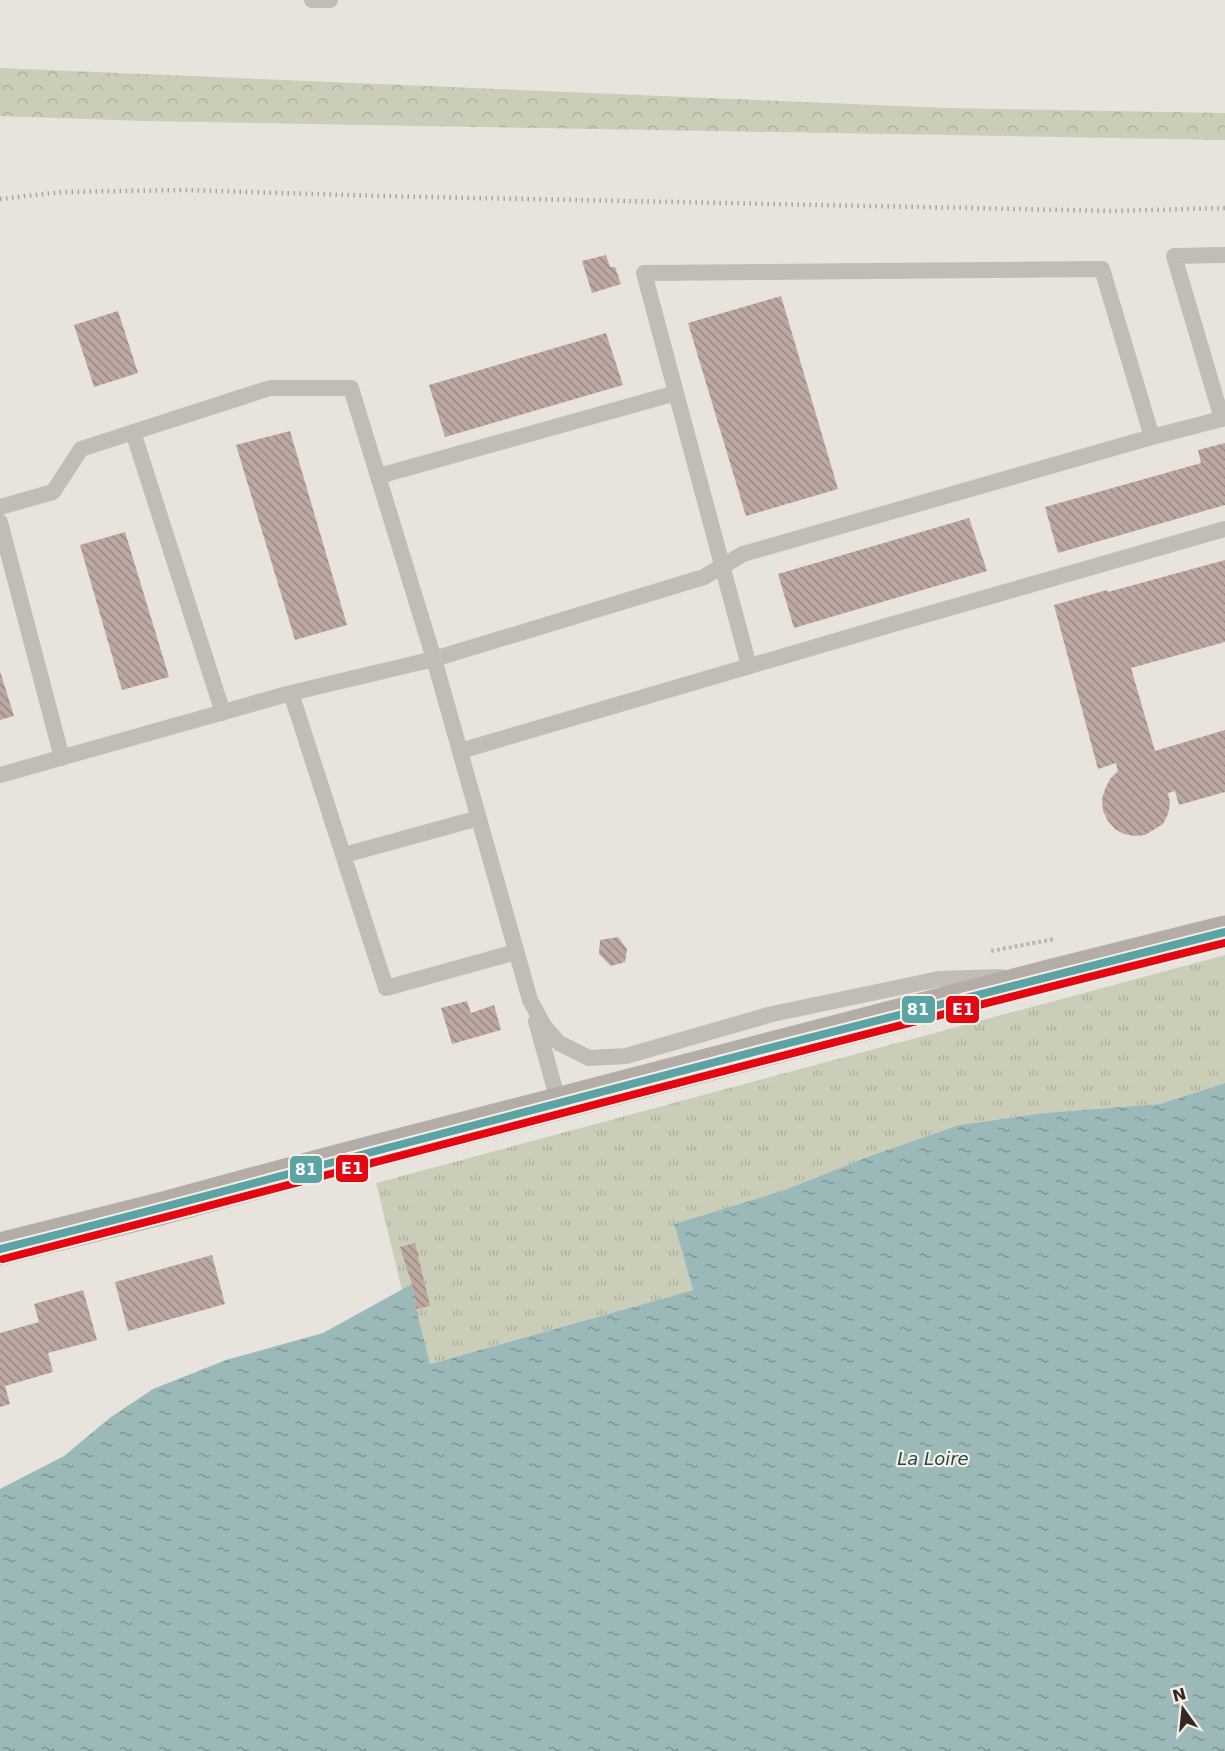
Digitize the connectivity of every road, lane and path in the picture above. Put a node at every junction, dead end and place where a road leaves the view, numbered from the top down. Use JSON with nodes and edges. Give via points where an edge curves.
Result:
{"nodes":[{"id":1,"x":312,"y":0,"type":"edge"},
{"id":2,"x":330,"y":0,"type":"edge"},
{"id":3,"x":1225,"y":255,"type":"edge"},
{"id":4,"x":676,"y":393,"type":"junction"},
{"id":5,"x":1224,"y":419,"type":"edge"},
{"id":6,"x":133,"y":432,"type":"junction"},
{"id":7,"x":1152,"y":437,"type":"junction"},
{"id":8,"x":379,"y":476,"type":"junction"},
{"id":9,"x":0,"y":507,"type":"edge"},
{"id":10,"x":0,"y":522,"type":"edge"},
{"id":11,"x":1225,"y":529,"type":"edge"},
{"id":12,"x":722,"y":567,"type":"junction"},
{"id":13,"x":434,"y":659,"type":"junction"},
{"id":14,"x":749,"y":666,"type":"junction"},
{"id":15,"x":291,"y":693,"type":"junction"},
{"id":16,"x":223,"y":713,"type":"junction"},
{"id":17,"x":460,"y":751,"type":"junction"},
{"id":18,"x":63,"y":758,"type":"junction"},
{"id":19,"x":0,"y":775,"type":"edge"},
{"id":20,"x":479,"y":818,"type":"junction"},
{"id":21,"x":344,"y":855,"type":"junction"},
{"id":22,"x":1225,"y":932,"type":"edge"},
{"id":23,"x":516,"y":952,"type":"junction"},
{"id":24,"x":1053,"y":975,"type":"junction"},
{"id":25,"x":528,"y":994,"type":"junction"},
{"id":26,"x":559,"y":1104,"type":"junction"},
{"id":27,"x":0,"y":1249,"type":"edge"}],
"edges":[{"from":1,"to":2,"type":"lane"},
{"from":3,"to":5,"type":"lane","via":[[1174,256]]},
{"from":4,"to":7,"type":"lane","via":[[644,273],[1102,269]]},
{"from":4,"to":8,"type":"lane"},
{"from":4,"to":12,"type":"lane"},
{"from":5,"to":7,"type":"lane"},
{"from":6,"to":8,"type":"lane","via":[[270,388],[351,388]]},
{"from":6,"to":9,"type":"lane","via":[[81,449],[53,492]]},
{"from":6,"to":16,"type":"lane"},
{"from":7,"to":12,"type":"lane","via":[[743,554]]},
{"from":8,"to":13,"type":"lane"},
{"from":10,"to":18,"type":"lane"},
{"from":11,"to":14,"type":"lane"},
{"from":12,"to":13,"type":"lane","via":[[704,577]]},
{"from":12,"to":14,"type":"lane"},
{"from":13,"to":15,"type":"lane"},
{"from":13,"to":17,"type":"lane"},
{"from":14,"to":17,"type":"lane"},
{"from":15,"to":16,"type":"lane"},
{"from":15,"to":21,"type":"lane"},
{"from":16,"to":18,"type":"lane"},
{"from":17,"to":20,"type":"lane"},
{"from":18,"to":19,"type":"lane"},
{"from":20,"to":21,"type":"lane"},
{"from":20,"to":23,"type":"lane"},
{"from":21,"to":23,"type":"lane","via":[[386,988]]},
{"from":22,"to":24,"type":"main road"},
{"from":23,"to":25,"type":"lane"},
{"from":24,"to":25,"type":"lane","via":[[939,979],[772,1014],[617,1057],[589,1058],[559,1043],[544,1026]]},
{"from":24,"to":26,"type":"main road"},
{"from":25,"to":26,"type":"lane"},
{"from":26,"to":27,"type":"main road"}]}
